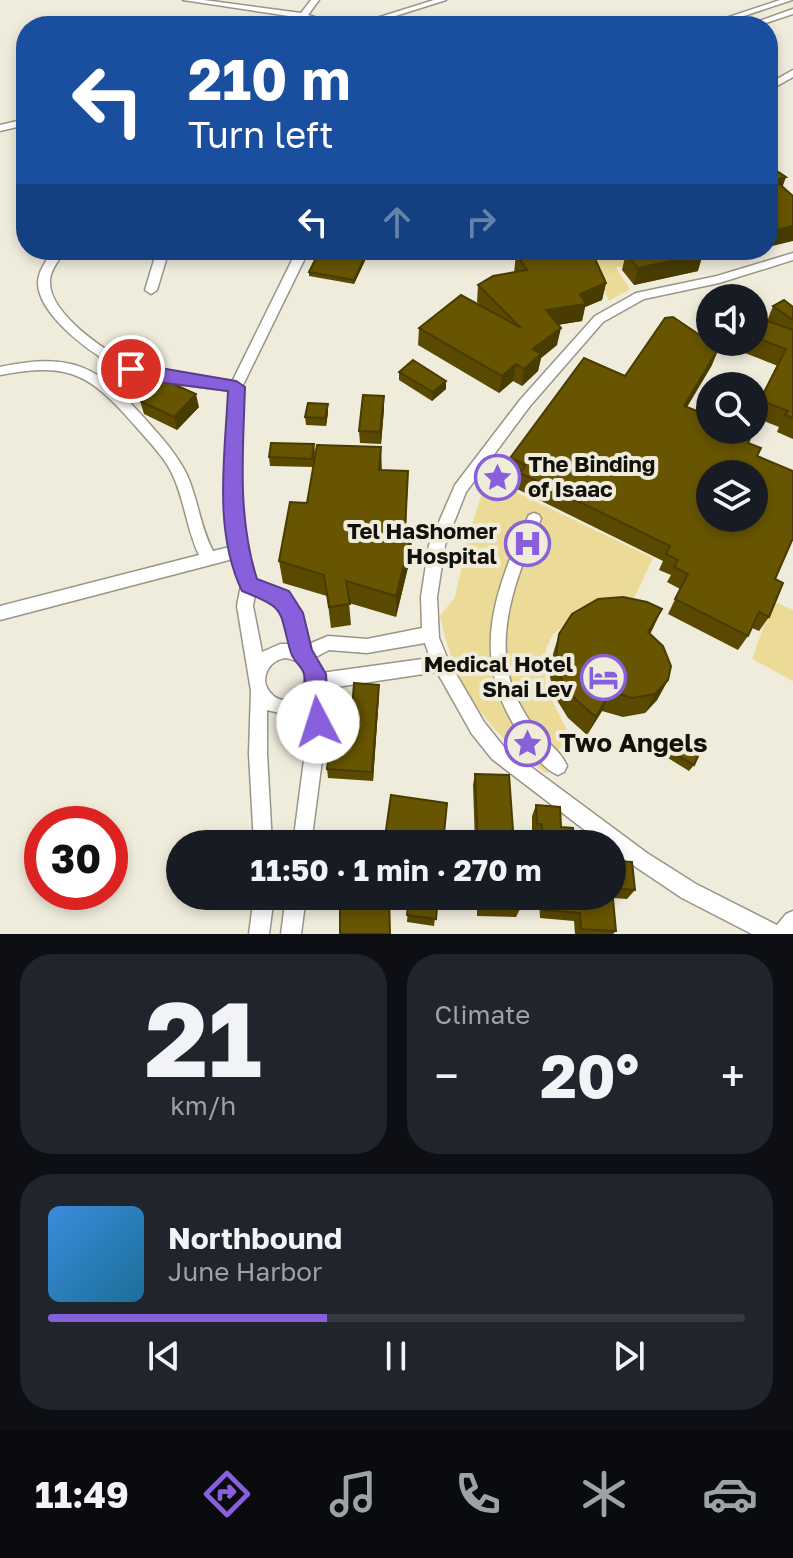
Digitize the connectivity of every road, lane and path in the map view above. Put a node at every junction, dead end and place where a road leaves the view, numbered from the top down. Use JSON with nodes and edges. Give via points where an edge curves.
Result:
{"nodes":[{"id":1,"x":187,"y":0,"type":"edge"},
{"id":2,"x":315,"y":0,"type":"edge"},
{"id":3,"x":442,"y":0,"type":"edge"},
{"id":4,"x":454,"y":0,"type":"edge"},
{"id":5,"x":788,"y":0,"type":"edge"},
{"id":6,"x":303,"y":16,"type":"joint"},
{"id":7,"x":388,"y":16,"type":"edge"},
{"id":8,"x":404,"y":16,"type":"edge"},
{"id":9,"x":738,"y":16,"type":"edge"},
{"id":10,"x":793,"y":256,"type":"edge"},
{"id":11,"x":52,"y":260,"type":"edge"},
{"id":12,"x":160,"y":260,"type":"edge"},
{"id":13,"x":298,"y":260,"type":"edge"},
{"id":14,"x":151,"y":290,"type":"dead end"},
{"id":15,"x":0,"y":371,"type":"edge"},
{"id":16,"x":236,"y":387,"type":"junction"},
{"id":17,"x":534,"y":519,"type":"dead end"},
{"id":18,"x":238,"y":551,"type":"junction"},
{"id":19,"x":209,"y":558,"type":"junction"},
{"id":20,"x":249,"y":585,"type":"junction"},
{"id":21,"x":0,"y":613,"type":"edge"},
{"id":22,"x":431,"y":634,"type":"junction"},
{"id":23,"x":303,"y":655,"type":"junction"},
{"id":24,"x":441,"y":664,"type":"junction"},
{"id":25,"x":257,"y":672,"type":"junction"},
{"id":26,"x":314,"y":682,"type":"junction"},
{"id":27,"x":259,"y":693,"type":"junction"},
{"id":28,"x":558,"y":766,"type":"dead end"},
{"id":29,"x":262,"y":830,"type":"edge"},
{"id":30,"x":304,"y":830,"type":"edge"},
{"id":31,"x":262,"y":910,"type":"edge"},
{"id":32,"x":294,"y":910,"type":"edge"},
{"id":33,"x":793,"y":921,"type":"edge"},
{"id":34,"x":259,"y":934,"type":"edge"},
{"id":35,"x":291,"y":934,"type":"edge"},
{"id":36,"x":773,"y":934,"type":"edge"},
{"id":37,"x":783,"y":934,"type":"edge"}],
"edges":[{"from":1,"to":6,"type":"street"},
{"from":2,"to":6,"type":"street"},
{"from":3,"to":7,"type":"street"},
{"from":4,"to":8,"type":"street"},
{"from":5,"to":9,"type":"street"},
{"from":10,"to":22,"type":"street","via":[[640,296],[599,319],[525,403],[455,498],[431,569]]},
{"from":11,"to":16,"type":"street","via":[[44,282],[46,295],[69,325],[111,361],[159,376]]},
{"from":12,"to":14,"type":"street"},
{"from":13,"to":16,"type":"street"},
{"from":15,"to":19,"type":"street","via":[[47,365],[81,369],[105,383],[179,473]]},
{"from":16,"to":18,"type":"street","via":[[233,495]]},
{"from":17,"to":28,"type":"street","via":[[501,597],[497,647],[514,710]]},
{"from":18,"to":19,"type":"street"},
{"from":18,"to":20,"type":"street"},
{"from":19,"to":21,"type":"street"},
{"from":20,"to":23,"type":"street","via":[[282,598],[292,613]]},
{"from":20,"to":25,"type":"street","via":[[245,606]]},
{"from":22,"to":23,"type":"street","via":[[367,646],[328,643]]},
{"from":22,"to":24,"type":"street"},
{"from":23,"to":25,"type":"street","via":[[279,652]]},
{"from":23,"to":26,"type":"street","via":[[313,667]]},
{"from":24,"to":26,"type":"street"},
{"from":24,"to":36,"type":"street","via":[[478,728],[509,763],[640,860]]},
{"from":25,"to":27,"type":"street"},
{"from":26,"to":27,"type":"street","via":[[306,697],[292,705],[276,705]]},
{"from":26,"to":30,"type":"street","via":[[318,722]]},
{"from":27,"to":29,"type":"street"},
{"from":31,"to":34,"type":"street"},
{"from":32,"to":35,"type":"street"},
{"from":33,"to":37,"type":"street"}]}
